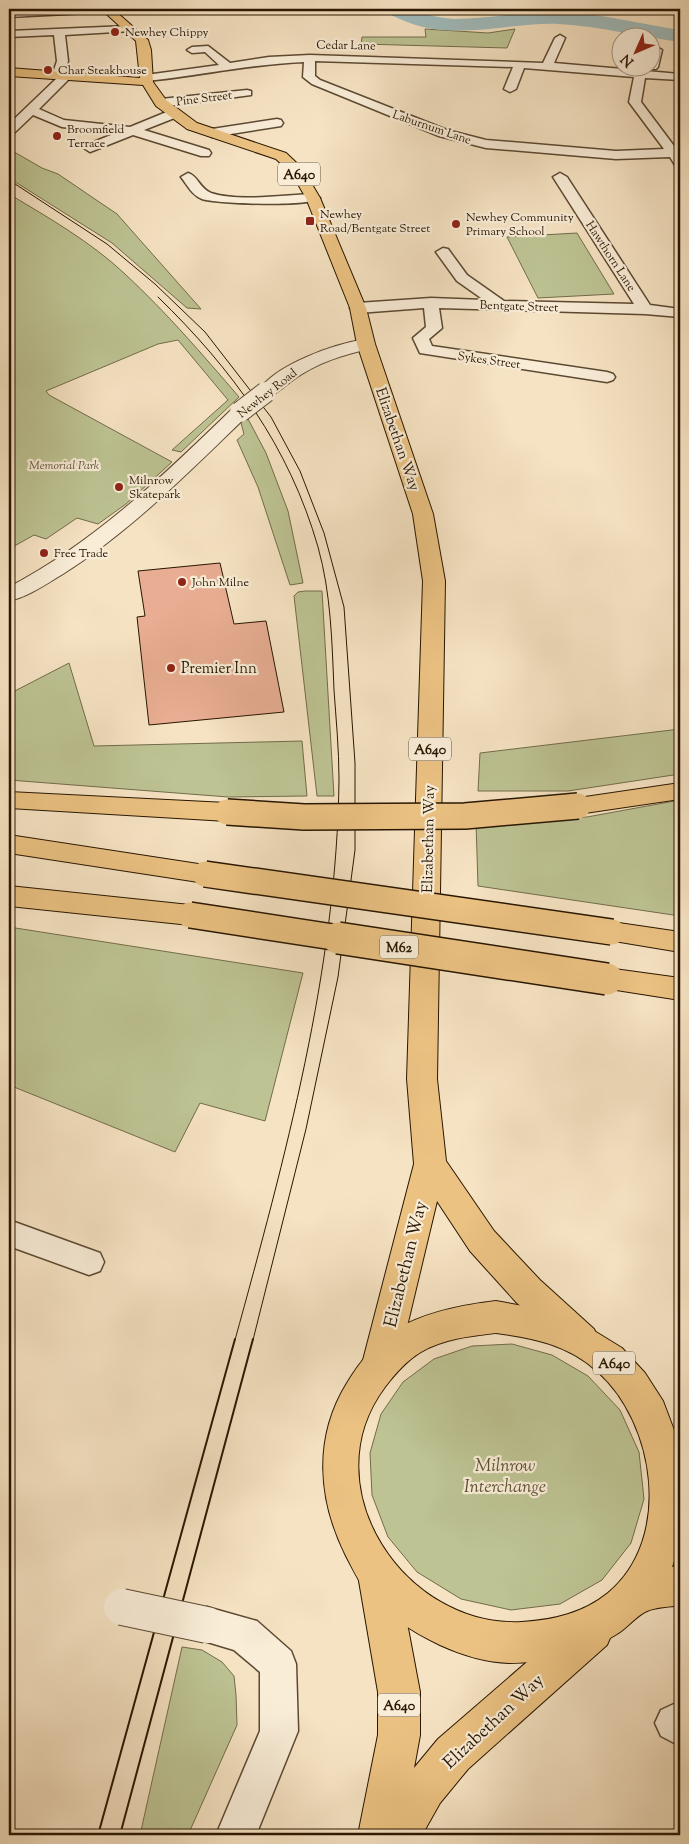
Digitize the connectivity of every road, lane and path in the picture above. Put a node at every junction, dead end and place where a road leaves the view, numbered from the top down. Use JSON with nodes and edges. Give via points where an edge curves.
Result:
{"nodes":[{"id":1,"x":108,"y":10,"type":"edge"},
{"id":2,"x":9,"y":14,"type":"edge"},
{"id":3,"x":124,"y":26,"type":"junction"},
{"id":4,"x":59,"y":32,"type":"junction"},
{"id":5,"x":9,"y":34,"type":"edge"},
{"id":6,"x":560,"y":38,"type":"dead end"},
{"id":7,"x":192,"y":50,"type":"dead end"},
{"id":8,"x":310,"y":58,"type":"junction"},
{"id":9,"x":520,"y":64,"type":"junction"},
{"id":10,"x":227,"y":67,"type":"junction"},
{"id":11,"x":547,"y":67,"type":"junction"},
{"id":12,"x":612,"y":70,"type":"edge"},
{"id":13,"x":9,"y":72,"type":"edge"},
{"id":14,"x":662,"y":74,"type":"edge"},
{"id":15,"x":61,"y":77,"type":"junction"},
{"id":16,"x":680,"y":77,"type":"edge"},
{"id":17,"x":645,"y":78,"type":"edge"},
{"id":18,"x":146,"y":80,"type":"junction"},
{"id":19,"x":510,"y":89,"type":"dead end"},
{"id":20,"x":247,"y":93,"type":"dead end"},
{"id":21,"x":160,"y":103,"type":"junction"},
{"id":22,"x":31,"y":110,"type":"junction"},
{"id":23,"x":174,"y":114,"type":"junction"},
{"id":24,"x":277,"y":123,"type":"dead end"},
{"id":25,"x":9,"y":131,"type":"edge"},
{"id":26,"x":133,"y":131,"type":"junction"},
{"id":27,"x":212,"y":133,"type":"junction"},
{"id":28,"x":90,"y":148,"type":"dead end"},
{"id":29,"x":205,"y":153,"type":"dead end"},
{"id":30,"x":676,"y":158,"type":"edge"},
{"id":31,"x":188,"y":177,"type":"dead end"},
{"id":32,"x":560,"y":177,"type":"dead end"},
{"id":33,"x":313,"y":198,"type":"junction"},
{"id":34,"x":443,"y":252,"type":"dead end"},
{"id":35,"x":431,"y":303,"type":"junction"},
{"id":36,"x":501,"y":305,"type":"junction"},
{"id":37,"x":358,"y":308,"type":"junction"},
{"id":38,"x":645,"y":309,"type":"junction"},
{"id":39,"x":680,"y":313,"type":"edge"},
{"id":40,"x":366,"y":344,"type":"junction"},
{"id":41,"x":607,"y":377,"type":"dead end"},
{"id":42,"x":9,"y":596,"type":"edge"},
{"id":43,"x":680,"y":791,"type":"edge"},
{"id":44,"x":9,"y":800,"type":"edge"},
{"id":45,"x":9,"y":844,"type":"edge"},
{"id":46,"x":9,"y":896,"type":"edge"},
{"id":47,"x":680,"y":942,"type":"edge"},
{"id":48,"x":677,"y":988,"type":"edge"},
{"id":49,"x":430,"y":1164,"type":"junction"},
{"id":50,"x":9,"y":1233,"type":"edge"},
{"id":51,"x":89,"y":1262,"type":"dead end"},
{"id":52,"x":582,"y":1340,"type":"junction"},
{"id":53,"x":380,"y":1364,"type":"junction"},
{"id":54,"x":647,"y":1401,"type":"junction"},
{"id":55,"x":680,"y":1432,"type":"edge"},
{"id":56,"x":378,"y":1575,"type":"junction"},
{"id":57,"x":680,"y":1585,"type":"edge"},
{"id":58,"x":638,"y":1593,"type":"junction"},
{"id":59,"x":122,"y":1607,"type":"dead end"},
{"id":60,"x":605,"y":1620,"type":"junction"},
{"id":61,"x":236,"y":1835,"type":"edge"},
{"id":62,"x":380,"y":1835,"type":"edge"},
{"id":63,"x":398,"y":1835,"type":"edge"}],
"edges":[{"from":1,"to":2,"type":"street"},
{"from":1,"to":3,"type":"main road"},
{"from":1,"to":3,"type":"street","via":[[82,14],[91,25]]},
{"from":3,"to":4,"type":"street"},
{"from":3,"to":18,"type":"main road","via":[[142,40]]},
{"from":4,"to":5,"type":"street"},
{"from":4,"to":15,"type":"street"},
{"from":6,"to":11,"type":"street"},
{"from":7,"to":10,"type":"street","via":[[208,48]]},
{"from":8,"to":9,"type":"street","name":"Cedar Lane"},
{"from":8,"to":10,"type":"street","name":"Cedar Lane"},
{"from":8,"to":30,"type":"street","name":"Laburnum Lane","via":[[309,77],[316,82],[464,140],[507,147]]},
{"from":9,"to":11,"type":"street","name":"Cedar Lane"},
{"from":9,"to":19,"type":"street"},
{"from":10,"to":18,"type":"street","name":"Cedar Lane"},
{"from":11,"to":12,"type":"street","name":"Cedar Lane"},
{"from":13,"to":15,"type":"main road"},
{"from":14,"to":16,"type":"street","name":"Cedar Lane"},
{"from":15,"to":18,"type":"main road"},
{"from":15,"to":22,"type":"street"},
{"from":17,"to":30,"type":"street","via":[[635,102]]},
{"from":18,"to":21,"type":"main road","number":"A640"},
{"from":20,"to":21,"type":"street","name":"Pine Street"},
{"from":21,"to":23,"type":"main road","number":"A640"},
{"from":22,"to":25,"type":"street"},
{"from":22,"to":26,"type":"street","via":[[62,123]]},
{"from":23,"to":26,"type":"street"},
{"from":23,"to":27,"type":"main road","number":"A640","via":[[192,126]]},
{"from":24,"to":27,"type":"street"},
{"from":26,"to":28,"type":"street"},
{"from":26,"to":29,"type":"street"},
{"from":27,"to":33,"type":"main road","number":"A640","via":[[280,156],[298,172]]},
{"from":31,"to":33,"type":"street","via":[[200,193],[212,198]]},
{"from":32,"to":38,"type":"street","name":"Hawthorn Lane"},
{"from":33,"to":37,"type":"main road","number":"A640"},
{"from":34,"to":36,"type":"street","via":[[462,278]]},
{"from":35,"to":36,"type":"street","name":"Bentgate Street"},
{"from":35,"to":37,"type":"street","name":"Bentgate Street"},
{"from":35,"to":41,"type":"street","name":"Sykes Street","via":[[434,328],[422,338],[426,350]]},
{"from":36,"to":38,"type":"street","name":"Bentgate Street"},
{"from":37,"to":40,"type":"main road","number":"A640"},
{"from":38,"to":39,"type":"street","name":"Bentgate Street"},
{"from":40,"to":42,"type":"street","name":"Newhey Road","bridge":true,"via":[[338,349],[292,371],[240,412],[127,516],[50,574]]},
{"from":40,"to":49,"type":"main road","name":"Elizabethan Way","number":"A640","via":[[423,514],[434,581],[422,1079]]},
{"from":43,"to":44,"type":"main road","bridge":true,"via":[[578,806],[436,816],[304,817]]},
{"from":45,"to":47,"type":"main road","bridge":true},
{"from":46,"to":48,"type":"main road","number":"M62","bridge":true,"via":[[190,916]]},
{"from":49,"to":52,"type":"main road","name":"Elizabethan Way","number":"A640","via":[[482,1241]]},
{"from":49,"to":53,"type":"main road","name":"Elizabethan Way","number":"A640"},
{"from":50,"to":51,"type":"street"},
{"from":52,"to":53,"type":"main road","number":"A640","via":[[540,1323],[496,1317],[453,1322],[414,1338]]},
{"from":52,"to":54,"type":"main road","number":"A640","via":[[618,1366]]},
{"from":53,"to":56,"type":"main road","number":"A640","via":[[356,1399],[344,1432],[340,1486],[353,1532]]},
{"from":54,"to":55,"type":"main road"},
{"from":54,"to":58,"type":"main road","number":"A640","via":[[666,1437],[675,1478],[674,1519],[661,1558]]},
{"from":56,"to":60,"type":"main road","number":"A640","via":[[415,1610],[461,1634],[511,1644],[560,1639]]},
{"from":56,"to":62,"type":"main road","number":"A640","via":[[399,1692],[399,1735]]},
{"from":57,"to":58,"type":"main road"},
{"from":58,"to":60,"type":"main road","number":"A640"},
{"from":59,"to":61,"type":"street","bridge":true,"via":[[244,1634],[278,1664],[279,1731]]},
{"from":60,"to":63,"type":"main road","name":"Elizabethan Way","number":"A640","via":[[453,1754],[425,1788]]}]}
